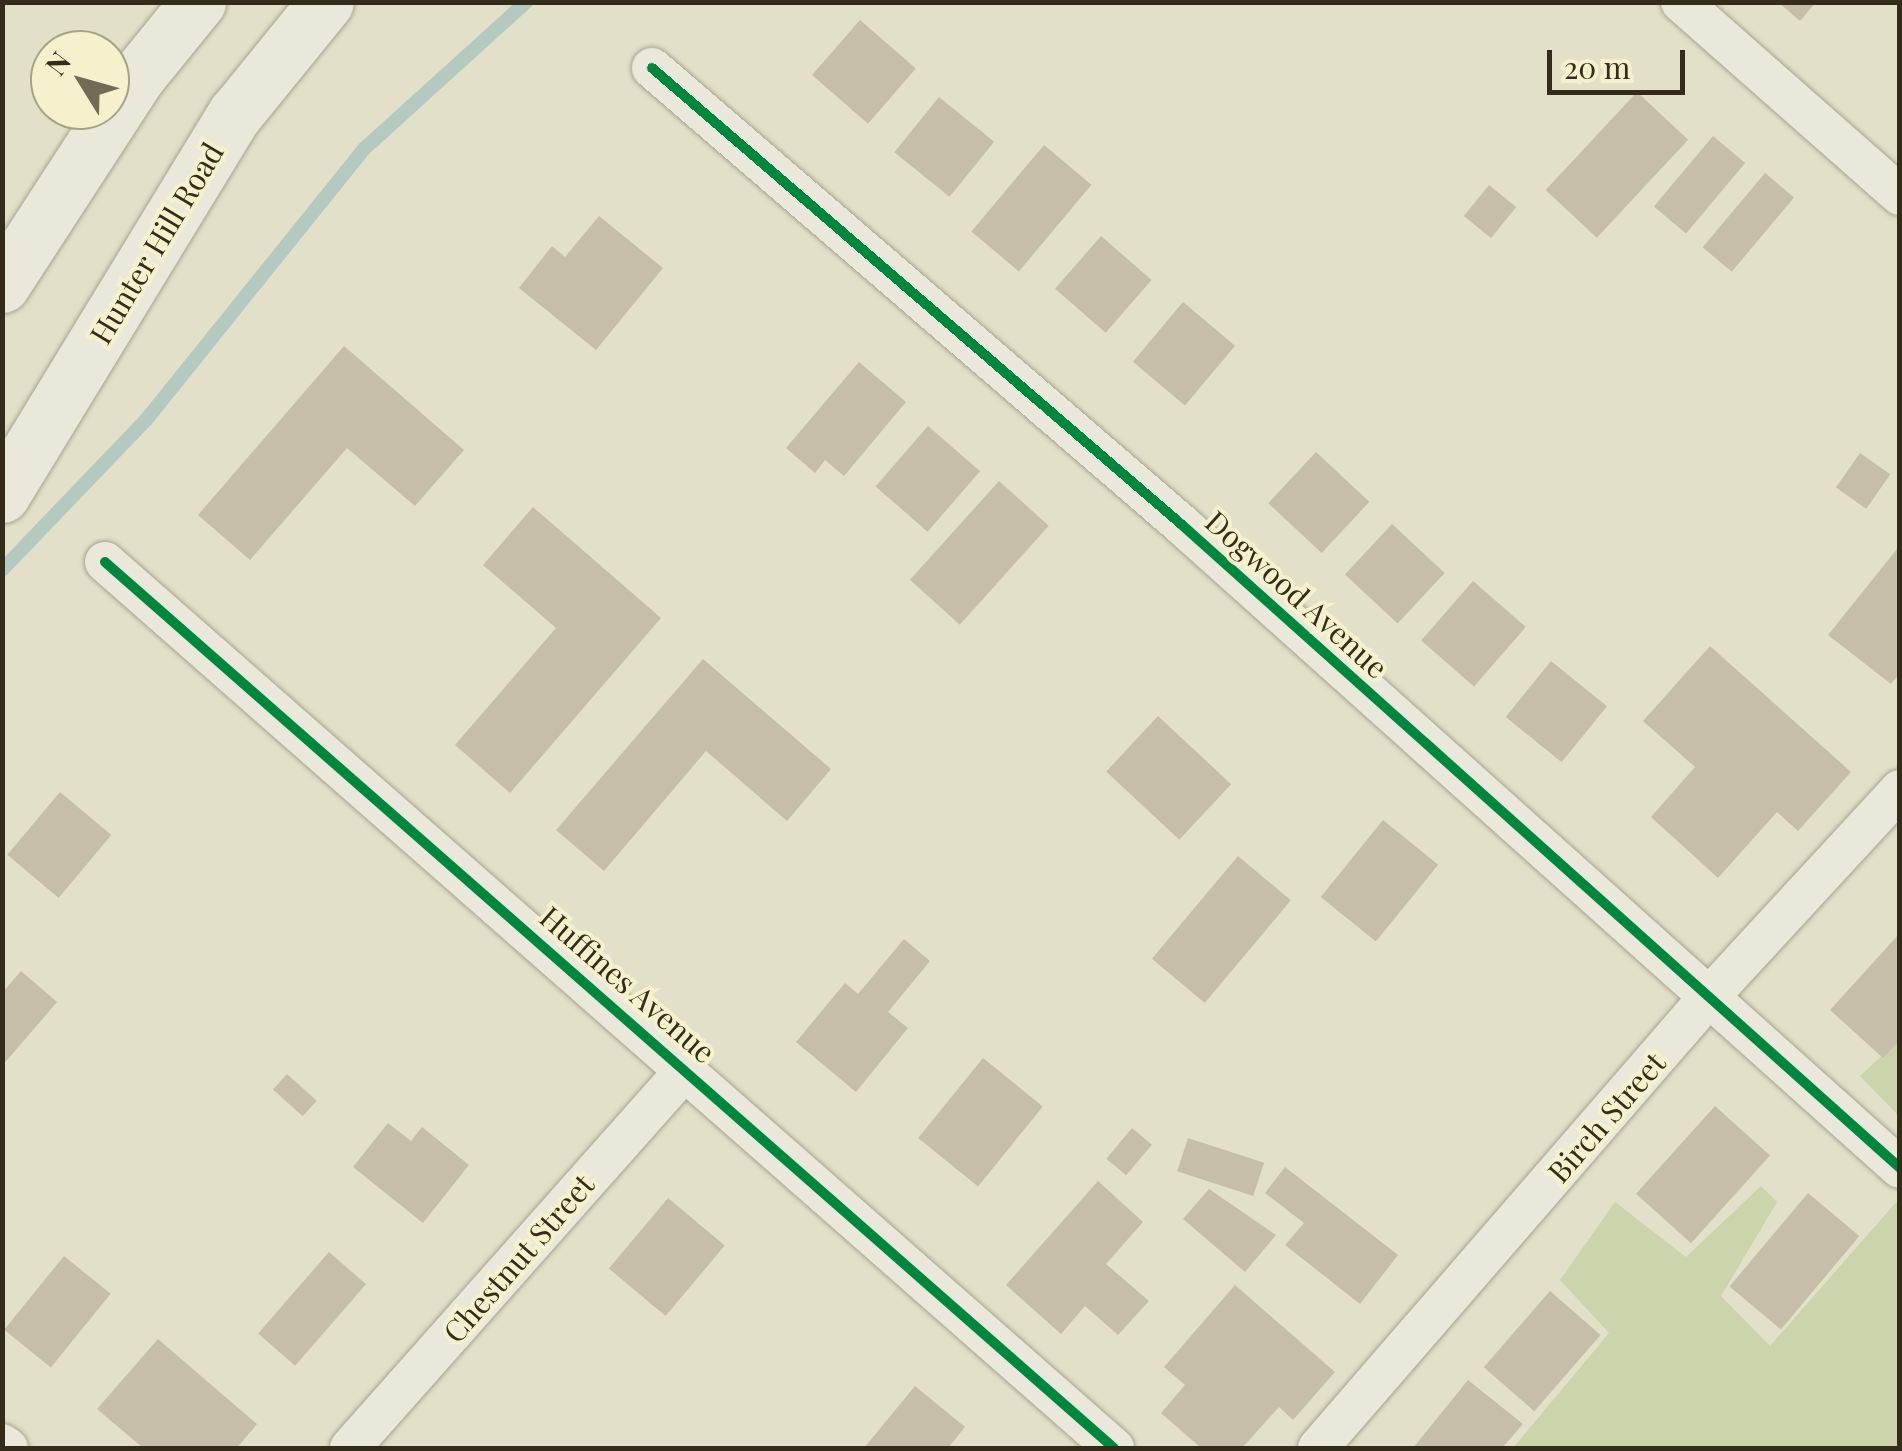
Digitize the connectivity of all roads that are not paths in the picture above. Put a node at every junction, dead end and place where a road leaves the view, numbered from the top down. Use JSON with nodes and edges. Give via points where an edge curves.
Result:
{"nodes":[{"id":1,"x":198,"y":2,"type":"edge"},
{"id":2,"x":326,"y":2,"type":"edge"},
{"id":3,"x":1681,"y":2,"type":"edge"},
{"id":4,"x":652,"y":68,"type":"dead end"},
{"id":5,"x":1900,"y":195,"type":"edge"},
{"id":6,"x":2,"y":285,"type":"edge"},
{"id":7,"x":2,"y":494,"type":"edge"},
{"id":8,"x":105,"y":562,"type":"dead end"},
{"id":9,"x":1900,"y":790,"type":"edge"},
{"id":10,"x":1708,"y":998,"type":"junction"},
{"id":11,"x":686,"y":1068,"type":"junction"},
{"id":12,"x":1900,"y":1168,"type":"edge"},
{"id":13,"x":350,"y":1448,"type":"edge"},
{"id":14,"x":1114,"y":1448,"type":"edge"},
{"id":15,"x":1318,"y":1448,"type":"edge"}],
"edges":[{"from":1,"to":6,"type":"street","via":[[137,77]]},
{"from":2,"to":7,"type":"street","name":"Hunter Hill Road","via":[[235,114]]},
{"from":3,"to":5,"type":"street"},
{"from":4,"to":10,"type":"street","name":"Dogwood Avenue","via":[[1181,524]]},
{"from":8,"to":11,"type":"street","name":"Huffines Avenue"},
{"from":9,"to":10,"type":"street","name":"Birch Street"},
{"from":10,"to":12,"type":"street","name":"Dogwood Avenue"},
{"from":10,"to":15,"type":"street","name":"Birch Street"},
{"from":11,"to":13,"type":"street","name":"Chestnut Street"},
{"from":11,"to":14,"type":"street","name":"Huffines Avenue"}]}
